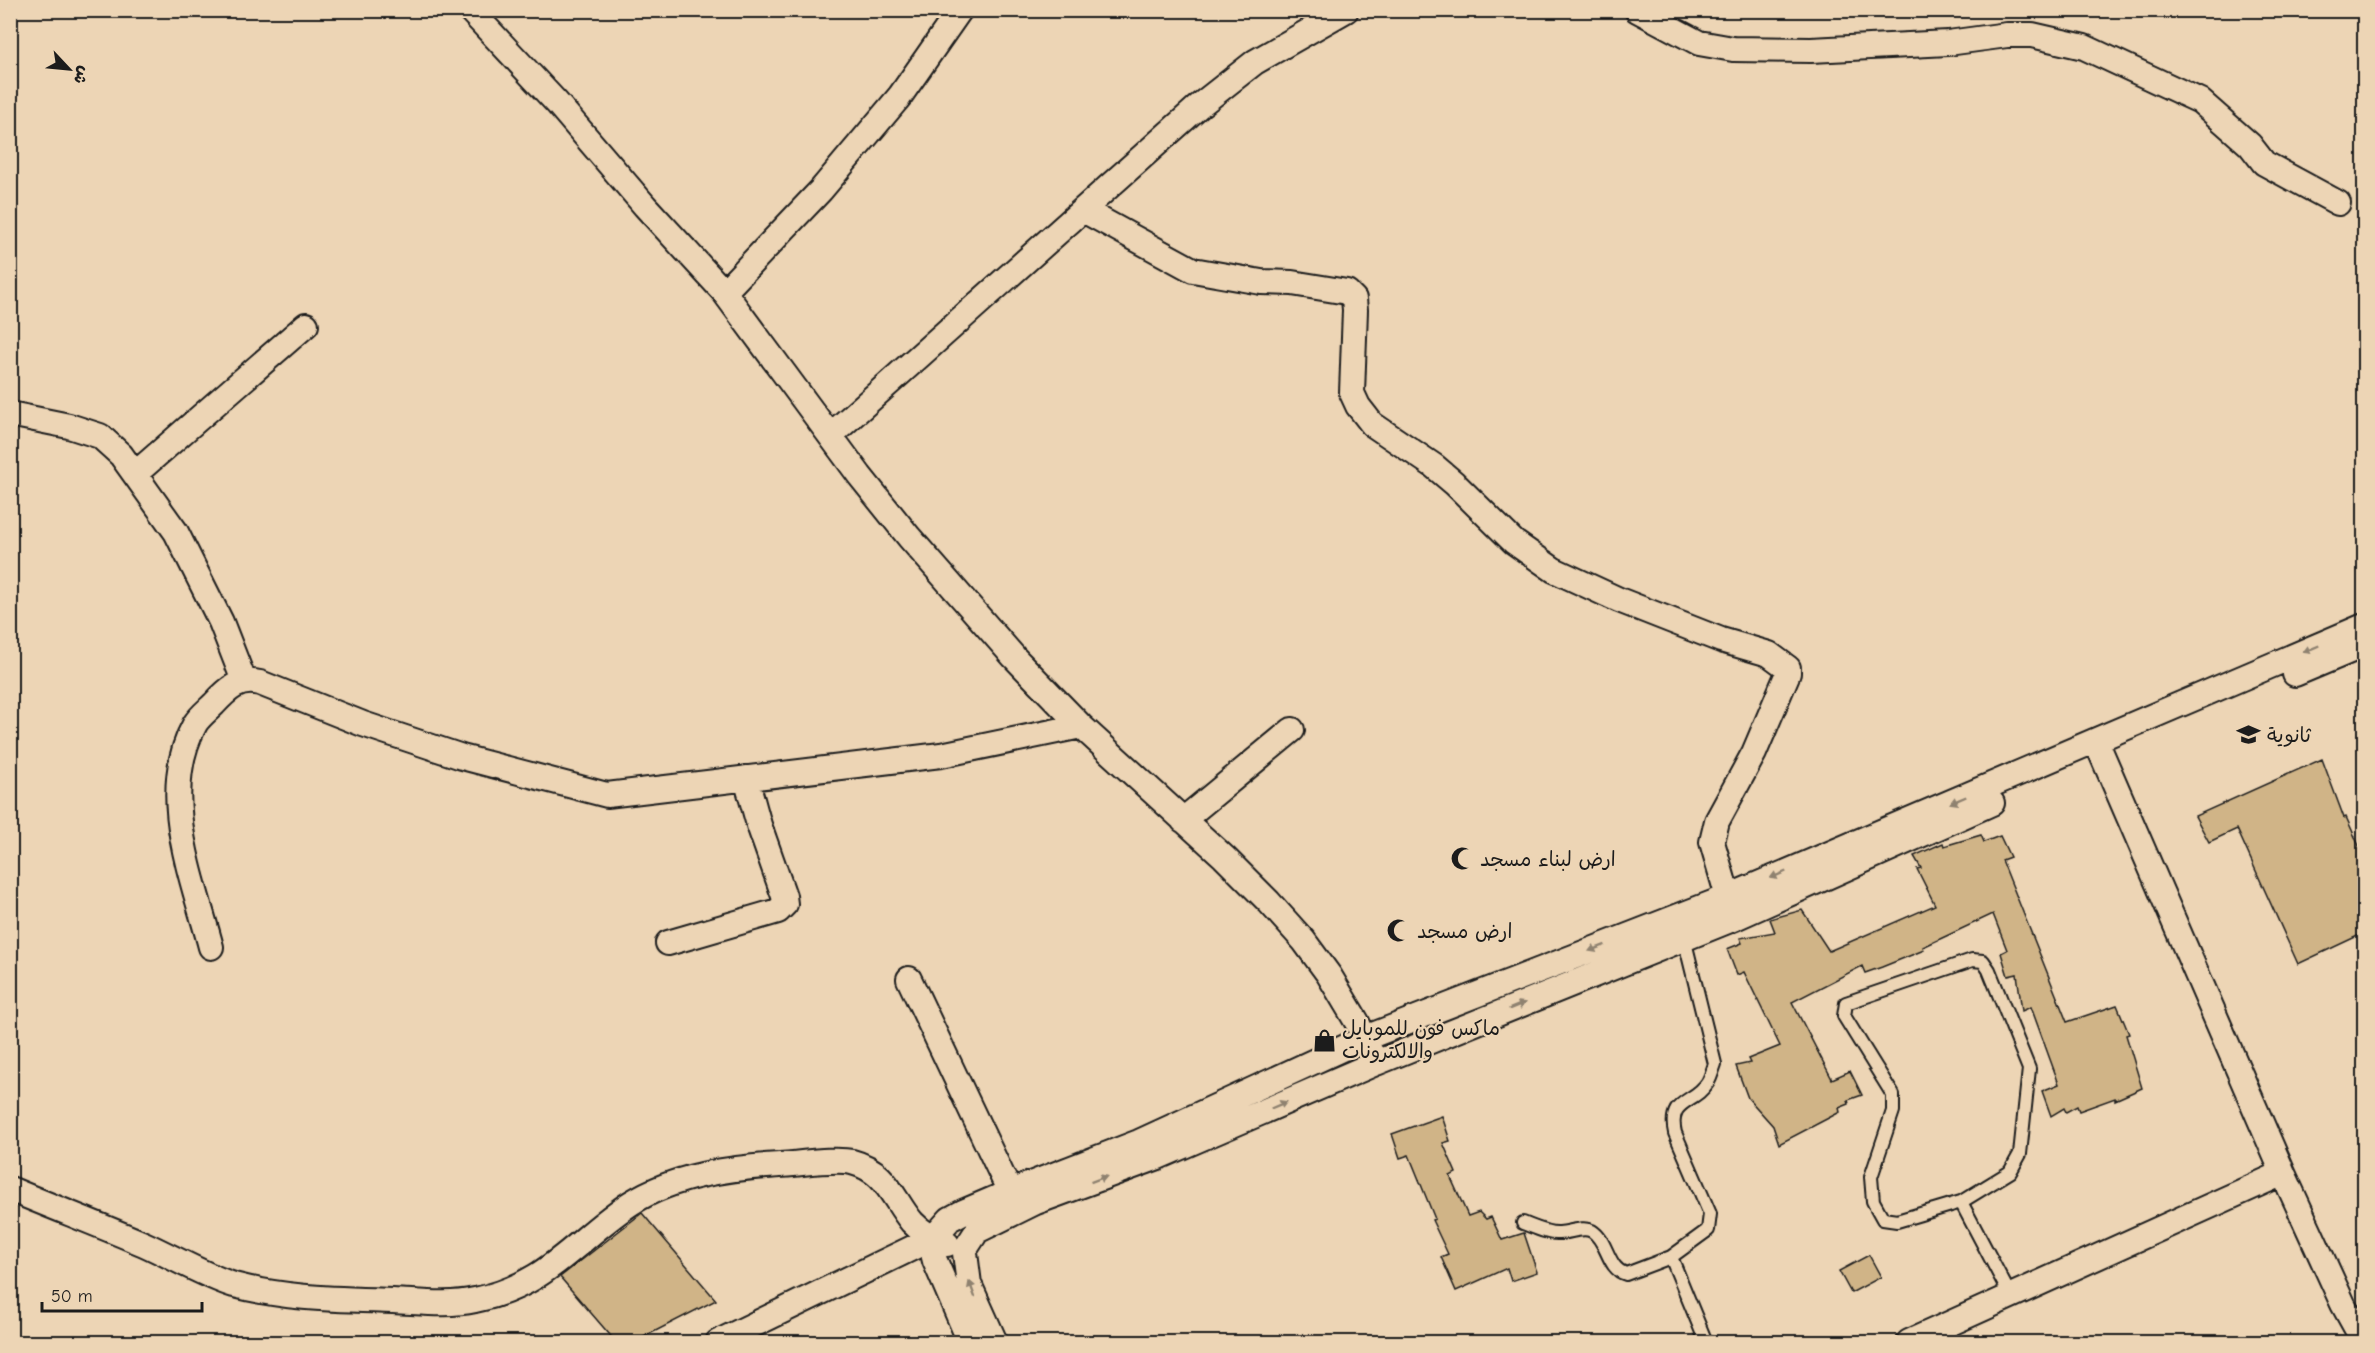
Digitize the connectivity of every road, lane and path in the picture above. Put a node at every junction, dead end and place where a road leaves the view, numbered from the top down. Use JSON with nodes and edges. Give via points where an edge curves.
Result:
{"nodes":[{"id":1,"x":470,"y":10,"type":"edge"},
{"id":2,"x":960,"y":10,"type":"edge"},
{"id":3,"x":1346,"y":10,"type":"edge"},
{"id":4,"x":1637,"y":10,"type":"edge"},
{"id":5,"x":2338,"y":203,"type":"dead end"},
{"id":6,"x":1083,"y":210,"type":"junction"},
{"id":7,"x":724,"y":292,"type":"junction"},
{"id":8,"x":306,"y":325,"type":"dead end"},
{"id":9,"x":10,"y":414,"type":"edge"},
{"id":10,"x":831,"y":435,"type":"junction"},
{"id":11,"x":135,"y":474,"type":"junction"},
{"id":12,"x":2364,"y":626,"type":"edge"},
{"id":13,"x":2364,"y":645,"type":"edge"},
{"id":14,"x":244,"y":681,"type":"junction"},
{"id":15,"x":1081,"y":726,"type":"junction"},
{"id":16,"x":1292,"y":730,"type":"dead end"},
{"id":17,"x":2092,"y":751,"type":"junction"},
{"id":18,"x":746,"y":778,"type":"junction"},
{"id":19,"x":1182,"y":820,"type":"junction"},
{"id":20,"x":1731,"y":907,"type":"junction"},
{"id":21,"x":1684,"y":938,"type":"junction"},
{"id":22,"x":668,"y":943,"type":"dead end"},
{"id":23,"x":211,"y":947,"type":"dead end"},
{"id":24,"x":909,"y":979,"type":"dead end"},
{"id":25,"x":1365,"y":1038,"type":"junction"},
{"id":26,"x":1376,"y":1063,"type":"junction"},
{"id":27,"x":2276,"y":1176,"type":"junction"},
{"id":28,"x":10,"y":1189,"type":"edge"},
{"id":29,"x":1010,"y":1192,"type":"junction"},
{"id":30,"x":1961,"y":1202,"type":"junction"},
{"id":31,"x":1523,"y":1223,"type":"dead end"},
{"id":32,"x":933,"y":1238,"type":"junction"},
{"id":33,"x":965,"y":1253,"type":"junction"},
{"id":34,"x":1671,"y":1257,"type":"junction"},
{"id":35,"x":2010,"y":1295,"type":"junction"},
{"id":36,"x":718,"y":1342,"type":"edge"},
{"id":37,"x":970,"y":1342,"type":"edge"},
{"id":38,"x":995,"y":1342,"type":"edge"},
{"id":39,"x":1706,"y":1342,"type":"edge"},
{"id":40,"x":1909,"y":1342,"type":"edge"},
{"id":41,"x":2346,"y":1342,"type":"edge"},
{"id":42,"x":2364,"y":1342,"type":"edge"}],
"edges":[{"from":1,"to":7,"type":"street"},
{"from":2,"to":7,"type":"street","via":[[900,96],[820,190]]},
{"from":3,"to":6,"type":"street","via":[[1255,62],[1199,106]]},
{"from":4,"to":5,"type":"street","via":[[1699,43],[1732,49],[1811,50],[2023,35],[2084,47],[2200,101],[2250,145],[2264,163]]},
{"from":6,"to":10,"type":"street"},
{"from":6,"to":20,"type":"street","via":[[1193,270],[1347,292],[1354,299],[1355,310],[1352,393],[1372,424],[1434,466],[1514,542],[1554,570],[1721,640],[1769,654],[1788,668],[1754,753],[1713,831],[1712,842]]},
{"from":7,"to":10,"type":"street"},
{"from":8,"to":11,"type":"street"},
{"from":9,"to":11,"type":"street","via":[[100,436]]},
{"from":10,"to":15,"type":"street","via":[[924,554]]},
{"from":11,"to":14,"type":"street","via":[[176,532],[221,622]]},
{"from":12,"to":17,"type":"street","one_way":true},
{"from":13,"to":17,"type":"street"},
{"from":14,"to":18,"type":"street","via":[[261,683],[363,724],[462,757],[607,795]]},
{"from":14,"to":23,"type":"street","via":[[223,695],[196,723],[181,758],[178,804],[183,836]]},
{"from":15,"to":18,"type":"street","via":[[941,755]]},
{"from":15,"to":19,"type":"street"},
{"from":16,"to":19,"type":"street"},
{"from":17,"to":20,"type":"street"},
{"from":17,"to":27,"type":"street"},
{"from":18,"to":22,"type":"street","via":[[784,896],[783,908]]},
{"from":19,"to":25,"type":"street","via":[[1269,902],[1304,942],[1329,975]]},
{"from":20,"to":21,"type":"street"},
{"from":20,"to":25,"type":"street","one_way":true},
{"from":26,"to":21,"type":"street","one_way":true},
{"from":21,"to":34,"type":"lane","via":[[1715,1064],[1708,1083],[1675,1111],[1672,1119],[1710,1220],[1708,1230]]},
{"from":24,"to":29,"type":"street"},
{"from":25,"to":26,"type":"street"},
{"from":25,"to":29,"type":"street","via":[[1139,1142]]},
{"from":33,"to":26,"type":"street","one_way":true,"via":[[977,1231],[1001,1218],[1158,1157]]},
{"from":27,"to":35,"type":"street"},
{"from":27,"to":41,"type":"street"},
{"from":27,"to":42,"type":"street"},
{"from":28,"to":32,"type":"street","via":[[231,1284],[277,1295],[318,1299],[435,1304],[475,1300],[523,1285],[634,1201],[656,1190],[746,1167],[848,1161],[867,1166],[884,1181],[912,1222]]},
{"from":29,"to":32,"type":"street","via":[[950,1219]]},
{"from":30,"to":30,"type":"lane","via":[[2010,1172],[2020,1154],[2029,1069],[1989,970],[1983,962],[1972,960],[1846,1003],[1844,1016],[1893,1095],[1893,1111],[1871,1177],[1873,1201],[1882,1219],[1897,1221]]},
{"from":30,"to":35,"type":"lane"},
{"from":31,"to":34,"type":"lane","via":[[1557,1234],[1591,1231],[1623,1274]]},
{"from":32,"to":33,"type":"street"},
{"from":32,"to":36,"type":"street"},
{"from":32,"to":37,"type":"street","via":[[935,1261]]},
{"from":38,"to":33,"type":"street","one_way":true,"via":[[969,1284]]},
{"from":34,"to":39,"type":"lane"},
{"from":35,"to":40,"type":"street"}]}
